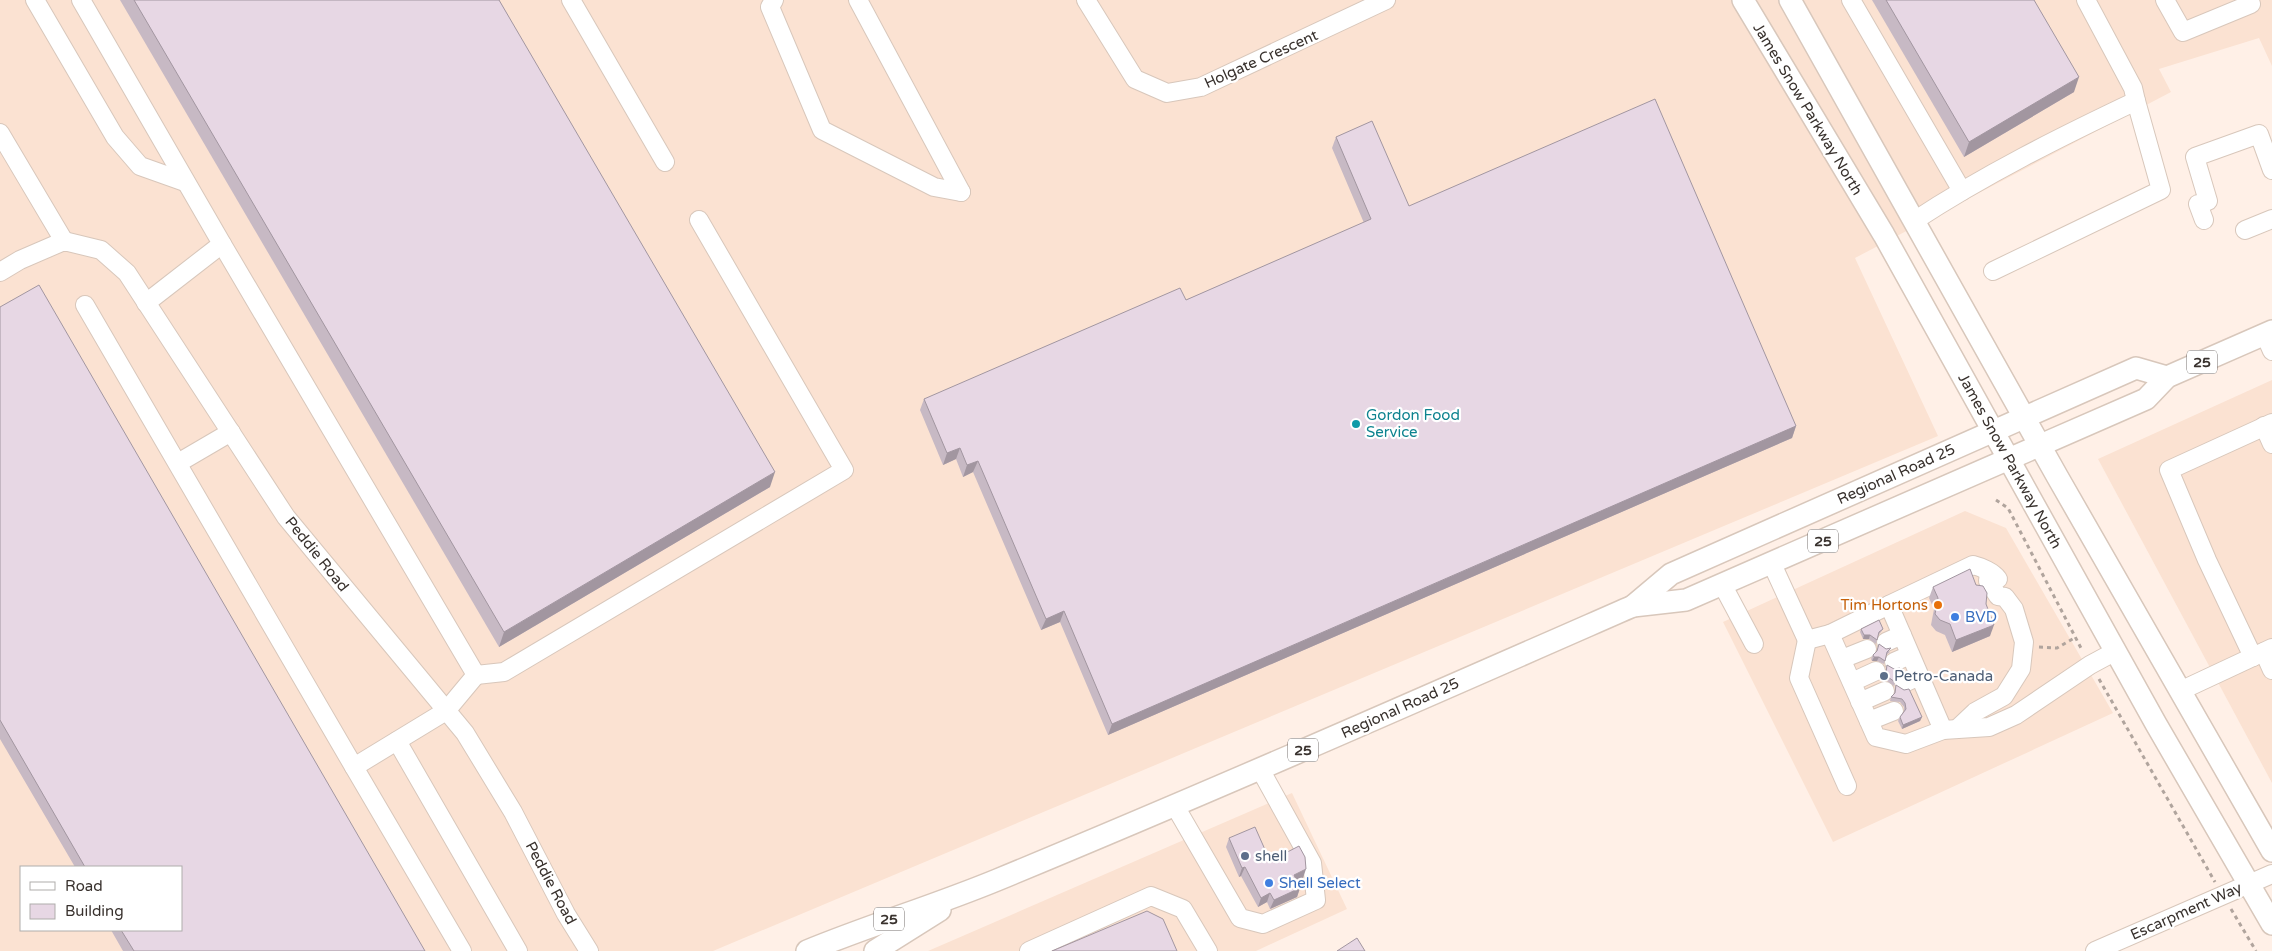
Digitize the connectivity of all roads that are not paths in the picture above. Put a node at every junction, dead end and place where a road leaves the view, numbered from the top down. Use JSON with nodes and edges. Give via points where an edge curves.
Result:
{"nodes":[{"id":1,"x":35,"y":0,"type":"edge"},
{"id":2,"x":81,"y":0,"type":"edge"},
{"id":3,"x":570,"y":0,"type":"edge"},
{"id":4,"x":774,"y":0,"type":"edge"},
{"id":5,"x":858,"y":0,"type":"edge"},
{"id":6,"x":1086,"y":0,"type":"edge"},
{"id":7,"x":1386,"y":0,"type":"edge"},
{"id":8,"x":1743,"y":0,"type":"edge"},
{"id":9,"x":1790,"y":0,"type":"edge"},
{"id":10,"x":1851,"y":0,"type":"edge"},
{"id":11,"x":2086,"y":0,"type":"edge"},
{"id":12,"x":2165,"y":0,"type":"edge"},
{"id":13,"x":2249,"y":0,"type":"edge"},
{"id":14,"x":2136,"y":101,"type":"junction"},
{"id":15,"x":0,"y":133,"type":"edge"},
{"id":16,"x":665,"y":162,"type":"dead end"},
{"id":17,"x":2272,"y":170,"type":"edge"},
{"id":18,"x":185,"y":182,"type":"junction"},
{"id":19,"x":1962,"y":191,"type":"junction"},
{"id":20,"x":2272,"y":219,"type":"edge"},
{"id":21,"x":699,"y":220,"type":"dead end"},
{"id":22,"x":2204,"y":220,"type":"dead end"},
{"id":23,"x":1914,"y":222,"type":"junction"},
{"id":24,"x":2245,"y":230,"type":"dead end"},
{"id":25,"x":64,"y":241,"type":"junction"},
{"id":26,"x":222,"y":244,"type":"junction"},
{"id":27,"x":0,"y":272,"type":"edge"},
{"id":28,"x":1993,"y":272,"type":"dead end"},
{"id":29,"x":146,"y":303,"type":"junction"},
{"id":30,"x":85,"y":305,"type":"dead end"},
{"id":31,"x":2270,"y":339,"type":"edge"},
{"id":32,"x":2167,"y":377,"type":"junction"},
{"id":33,"x":2024,"y":417,"type":"junction"},
{"id":34,"x":2268,"y":424,"type":"edge"},
{"id":35,"x":1994,"y":431,"type":"junction"},
{"id":36,"x":231,"y":432,"type":"junction"},
{"id":37,"x":2272,"y":444,"type":"edge"},
{"id":38,"x":2040,"y":446,"type":"junction"},
{"id":39,"x":2008,"y":459,"type":"junction"},
{"id":40,"x":178,"y":463,"type":"junction"},
{"id":41,"x":1772,"y":564,"type":"junction"},
{"id":42,"x":1722,"y":584,"type":"junction"},
{"id":43,"x":1889,"y":605,"type":"junction"},
{"id":44,"x":1633,"y":606,"type":"junction"},
{"id":45,"x":1830,"y":634,"type":"junction"},
{"id":46,"x":1902,"y":635,"type":"junction"},
{"id":47,"x":1807,"y":640,"type":"junction"},
{"id":48,"x":1886,"y":642,"type":"dead end"},
{"id":49,"x":1754,"y":644,"type":"dead end"},
{"id":50,"x":1867,"y":649,"type":"dead end"},
{"id":51,"x":2116,"y":650,"type":"junction"},
{"id":52,"x":2263,"y":653,"type":"edge"},
{"id":53,"x":1910,"y":655,"type":"junction"},
{"id":54,"x":1842,"y":659,"type":"junction"},
{"id":55,"x":1894,"y":662,"type":"dead end"},
{"id":56,"x":2272,"y":670,"type":"edge"},
{"id":57,"x":1876,"y":671,"type":"dead end"},
{"id":58,"x":476,"y":675,"type":"junction"},
{"id":59,"x":1852,"y":682,"type":"junction"},
{"id":60,"x":2180,"y":690,"type":"junction"},
{"id":61,"x":1885,"y":691,"type":"dead end"},
{"id":62,"x":1860,"y":702,"type":"junction"},
{"id":63,"x":446,"y":710,"type":"junction"},
{"id":64,"x":1894,"y":711,"type":"dead end"},
{"id":65,"x":1869,"y":721,"type":"junction"},
{"id":66,"x":1950,"y":730,"type":"junction"},
{"id":67,"x":397,"y":741,"type":"junction"},
{"id":68,"x":354,"y":767,"type":"junction"},
{"id":69,"x":1260,"y":769,"type":"junction"},
{"id":70,"x":1847,"y":786,"type":"dead end"},
{"id":71,"x":1175,"y":806,"type":"junction"},
{"id":72,"x":2272,"y":851,"type":"edge"},
{"id":73,"x":2272,"y":874,"type":"edge"},
{"id":74,"x":2250,"y":884,"type":"junction"},
{"id":75,"x":972,"y":890,"type":"junction"},
{"id":76,"x":2272,"y":924,"type":"edge"},
{"id":77,"x":462,"y":951,"type":"edge"},
{"id":78,"x":518,"y":951,"type":"edge"},
{"id":79,"x":589,"y":951,"type":"edge"},
{"id":80,"x":808,"y":951,"type":"edge"},
{"id":81,"x":875,"y":951,"type":"edge"},
{"id":82,"x":1029,"y":951,"type":"edge"},
{"id":83,"x":1208,"y":951,"type":"edge"},
{"id":84,"x":2095,"y":951,"type":"edge"}],
"edges":[{"from":1,"to":18,"type":"street","via":[[115,137],[140,166]]},
{"from":2,"to":18,"type":"street"},
{"from":3,"to":16,"type":"street"},
{"from":4,"to":5,"type":"street","via":[[770,7],[822,130],[934,187],[961,192]]},
{"from":6,"to":7,"type":"street","name":"Holgate Crescent","via":[[1135,79],[1167,92],[1201,87]]},
{"from":8,"to":35,"type":"main road","name":"James Snow Parkway North","via":[[1884,235]]},
{"from":9,"to":23,"type":"main road"},
{"from":10,"to":19,"type":"street"},
{"from":11,"to":14,"type":"street","via":[[2133,88]]},
{"from":12,"to":13,"type":"street","via":[[2183,32],[2251,4]]},
{"from":14,"to":19,"type":"street","via":[[2072,131]]},
{"from":14,"to":28,"type":"street","via":[[2162,190]]},
{"from":15,"to":25,"type":"street"},
{"from":17,"to":22,"type":"street","via":[[2258,134],[2195,157],[2208,201],[2198,204]]},
{"from":18,"to":26,"type":"street"},
{"from":19,"to":23,"type":"street"},
{"from":20,"to":24,"type":"street"},
{"from":21,"to":58,"type":"street","via":[[844,470],[504,672]]},
{"from":23,"to":33,"type":"main road"},
{"from":25,"to":27,"type":"street"},
{"from":25,"to":29,"type":"street","name":"Peddie Road","via":[[101,250],[127,273]]},
{"from":26,"to":29,"type":"street"},
{"from":26,"to":58,"type":"street"},
{"from":29,"to":36,"type":"street","name":"Peddie Road"},
{"from":30,"to":40,"type":"street"},
{"from":31,"to":32,"type":"main road","name":"Regional Road 25","number":"25"},
{"from":32,"to":33,"type":"main road","name":"Regional Road 25","number":"25","via":[[2136,368]]},
{"from":32,"to":38,"type":"main road","name":"Regional Road 25","number":"25","via":[[2146,399]]},
{"from":33,"to":35,"type":"main road","name":"Regional Road 25","number":"25"},
{"from":33,"to":38,"type":"main road"},
{"from":34,"to":37,"type":"street"},
{"from":34,"to":52,"type":"street","via":[[2170,470],[2207,560]]},
{"from":35,"to":39,"type":"main road","name":"James Snow Parkway North"},
{"from":35,"to":44,"type":"main road","name":"Regional Road 25","number":"25","via":[[1671,574]]},
{"from":36,"to":40,"type":"street"},
{"from":36,"to":63,"type":"street","name":"Peddie Road","via":[[286,516]]},
{"from":38,"to":39,"type":"main road","name":"Regional Road 25","number":"25"},
{"from":38,"to":60,"type":"main road"},
{"from":39,"to":41,"type":"main road","name":"Regional Road 25","number":"25"},
{"from":39,"to":51,"type":"main road","name":"James Snow Parkway North"},
{"from":40,"to":68,"type":"street"},
{"from":41,"to":42,"type":"main road","name":"Regional Road 25","number":"25"},
{"from":41,"to":47,"type":"street"},
{"from":42,"to":44,"type":"main road","name":"Regional Road 25","number":"25","via":[[1686,600]]},
{"from":42,"to":49,"type":"street"},
{"from":43,"to":45,"type":"street"},
{"from":43,"to":46,"type":"street"},
{"from":43,"to":66,"type":"street","via":[[1973,566],[1982,567],[1989,573],[1988,581],[1998,596],[2005,597],[2014,609],[2024,642],[2021,669],[2004,696]]},
{"from":44,"to":69,"type":"main road","name":"Regional Road 25","number":"25"},
{"from":45,"to":47,"type":"street"},
{"from":45,"to":54,"type":"street"},
{"from":46,"to":48,"type":"street"},
{"from":46,"to":53,"type":"street"},
{"from":47,"to":70,"type":"street","via":[[1799,678]]},
{"from":50,"to":54,"type":"street"},
{"from":51,"to":66,"type":"street","via":[[2016,715],[1989,727]]},
{"from":51,"to":74,"type":"main road","name":"James Snow Parkway North"},
{"from":52,"to":56,"type":"street"},
{"from":52,"to":60,"type":"street"},
{"from":53,"to":55,"type":"street"},
{"from":53,"to":66,"type":"street","via":[[1912,679],[1921,701]]},
{"from":54,"to":59,"type":"street"},
{"from":57,"to":59,"type":"street"},
{"from":58,"to":63,"type":"street"},
{"from":59,"to":62,"type":"street"},
{"from":60,"to":72,"type":"main road"},
{"from":61,"to":62,"type":"street"},
{"from":62,"to":65,"type":"street"},
{"from":63,"to":67,"type":"street"},
{"from":63,"to":79,"type":"street","name":"Peddie Road","via":[[465,733],[513,812]]},
{"from":64,"to":65,"type":"street"},
{"from":65,"to":66,"type":"street","via":[[1876,737],[1906,744]]},
{"from":67,"to":68,"type":"street"},
{"from":67,"to":78,"type":"street"},
{"from":68,"to":77,"type":"street"},
{"from":69,"to":71,"type":"main road","name":"Regional Road 25","number":"25"},
{"from":69,"to":71,"type":"street","via":[[1312,863],[1316,900],[1263,924],[1240,918]]},
{"from":71,"to":75,"type":"main road","name":"Regional Road 25","number":"25"},
{"from":73,"to":74,"type":"street","name":"Escarpment Way"},
{"from":74,"to":76,"type":"main road","name":"James Snow Parkway North"},
{"from":74,"to":84,"type":"street","name":"Escarpment Way"},
{"from":75,"to":80,"type":"main road","name":"Regional Road 25","number":"25"},
{"from":75,"to":81,"type":"main road","name":"Regional Road 25","number":"25"},
{"from":82,"to":83,"type":"street","via":[[1151,896],[1183,909]]}]}
